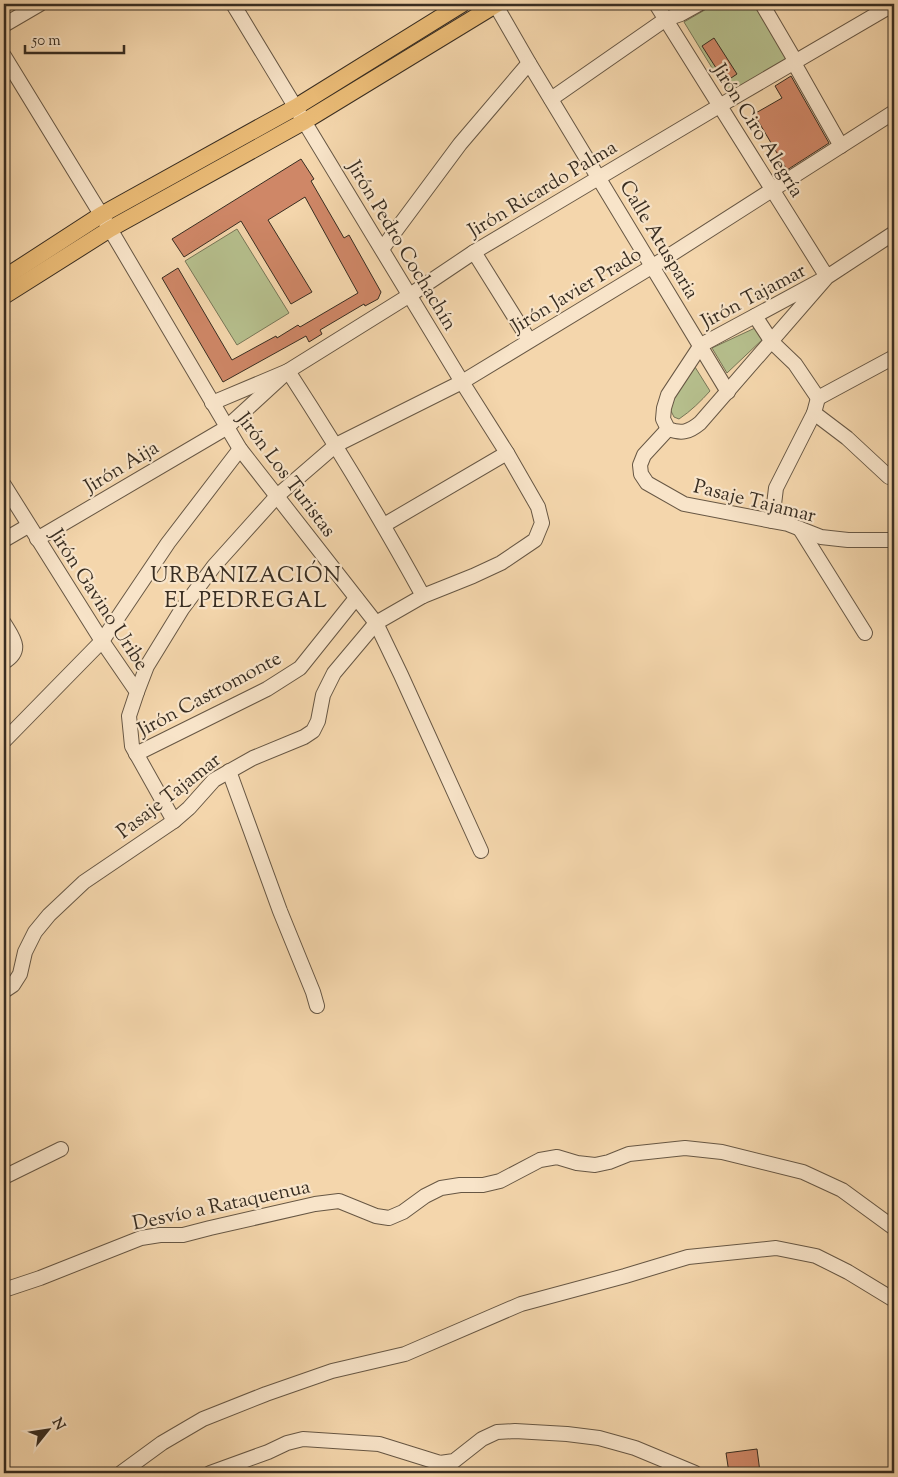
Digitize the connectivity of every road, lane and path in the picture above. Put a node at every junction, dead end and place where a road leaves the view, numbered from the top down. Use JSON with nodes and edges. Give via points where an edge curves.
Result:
{"nodes":[{"id":1,"x":40,"y":4,"type":"edge"},
{"id":2,"x":233,"y":4,"type":"edge"},
{"id":3,"x":462,"y":4,"type":"edge"},
{"id":4,"x":496,"y":4,"type":"edge"},
{"id":5,"x":656,"y":4,"type":"edge"},
{"id":6,"x":677,"y":4,"type":"edge"},
{"id":7,"x":699,"y":4,"type":"edge"},
{"id":8,"x":762,"y":4,"type":"edge"},
{"id":9,"x":894,"y":4,"type":"edge"},
{"id":10,"x":666,"y":19,"type":"junction"},
{"id":11,"x":4,"y":25,"type":"edge"},
{"id":12,"x":4,"y":56,"type":"edge"},
{"id":13,"x":529,"y":63,"type":"junction"},
{"id":14,"x":795,"y":63,"type":"junction"},
{"id":15,"x":551,"y":99,"type":"junction"},
{"id":16,"x":720,"y":105,"type":"junction"},
{"id":17,"x":296,"y":107,"type":"junction"},
{"id":18,"x":894,"y":112,"type":"edge"},
{"id":19,"x":304,"y":121,"type":"junction"},
{"id":20,"x":841,"y":146,"type":"junction"},
{"id":21,"x":599,"y":177,"type":"junction"},
{"id":22,"x":772,"y":191,"type":"junction"},
{"id":23,"x":101,"y":215,"type":"junction"},
{"id":24,"x":110,"y":229,"type":"junction"},
{"id":25,"x":894,"y":233,"type":"edge"},
{"id":26,"x":382,"y":249,"type":"junction"},
{"id":27,"x":474,"y":252,"type":"junction"},
{"id":28,"x":653,"y":266,"type":"junction"},
{"id":29,"x":828,"y":277,"type":"junction"},
{"id":30,"x":4,"y":278,"type":"edge"},
{"id":31,"x":410,"y":295,"type":"junction"},
{"id":32,"x":4,"y":296,"type":"edge"},
{"id":33,"x":755,"y":316,"type":"junction"},
{"id":34,"x":529,"y":340,"type":"junction"},
{"id":35,"x":772,"y":342,"type":"junction"},
{"id":36,"x":701,"y":345,"type":"junction"},
{"id":37,"x":894,"y":358,"type":"edge"},
{"id":38,"x":288,"y":371,"type":"junction"},
{"id":39,"x":462,"y":382,"type":"junction"},
{"id":40,"x":728,"y":392,"type":"junction"},
{"id":41,"x":818,"y":398,"type":"junction"},
{"id":42,"x":212,"y":403,"type":"junction"},
{"id":43,"x":814,"y":413,"type":"junction"},
{"id":44,"x":665,"y":424,"type":"junction"},
{"id":45,"x":226,"y":428,"type":"junction"},
{"id":46,"x":336,"y":445,"type":"junction"},
{"id":47,"x":240,"y":449,"type":"junction"},
{"id":48,"x":507,"y":453,"type":"junction"},
{"id":49,"x":889,"y":477,"type":"dead end"},
{"id":50,"x":4,"y":485,"type":"edge"},
{"id":51,"x":277,"y":496,"type":"junction"},
{"id":52,"x":538,"y":507,"type":"joint"},
{"id":53,"x":772,"y":521,"type":"junction"},
{"id":54,"x":384,"y":525,"type":"junction"},
{"id":55,"x":28,"y":526,"type":"junction"},
{"id":56,"x":800,"y":529,"type":"junction"},
{"id":57,"x":37,"y":539,"type":"junction"},
{"id":58,"x":4,"y":540,"type":"edge"},
{"id":59,"x":894,"y":540,"type":"edge"},
{"id":60,"x":423,"y":596,"type":"junction"},
{"id":61,"x":356,"y":598,"type":"junction"},
{"id":62,"x":4,"y":623,"type":"edge"},
{"id":63,"x":376,"y":623,"type":"junction"},
{"id":64,"x":865,"y":633,"type":"dead end"},
{"id":65,"x":102,"y":641,"type":"junction"},
{"id":66,"x":4,"y":662,"type":"edge"},
{"id":67,"x":137,"y":692,"type":"junction"},
{"id":68,"x":4,"y":741,"type":"edge"},
{"id":69,"x":136,"y":754,"type":"junction"},
{"id":70,"x":228,"y":771,"type":"junction"},
{"id":71,"x":174,"y":821,"type":"junction"},
{"id":72,"x":481,"y":851,"type":"dead end"},
{"id":73,"x":4,"y":991,"type":"edge"},
{"id":74,"x":317,"y":1006,"type":"dead end"},
{"id":75,"x":61,"y":1149,"type":"dead end"},
{"id":76,"x":4,"y":1177,"type":"edge"},
{"id":77,"x":894,"y":1228,"type":"edge"},
{"id":78,"x":4,"y":1290,"type":"edge"},
{"id":79,"x":894,"y":1300,"type":"edge"},
{"id":80,"x":121,"y":1473,"type":"edge"},
{"id":81,"x":210,"y":1473,"type":"edge"},
{"id":82,"x":694,"y":1473,"type":"edge"}],
"edges":[{"from":1,"to":11,"type":"street"},
{"from":2,"to":17,"type":"street","name":"Jirón Pedro Cochachín"},
{"from":3,"to":17,"type":"main road"},
{"from":4,"to":13,"type":"street","name":"Calle Atusparia"},
{"from":4,"to":19,"type":"main road"},
{"from":5,"to":10,"type":"street","name":"Jirón Ciro Alegría"},
{"from":6,"to":10,"type":"street"},
{"from":7,"to":10,"type":"street"},
{"from":8,"to":14,"type":"street"},
{"from":9,"to":14,"type":"street","name":"Jirón Ricardo Palma"},
{"from":10,"to":15,"type":"street"},
{"from":10,"to":16,"type":"street","name":"Jirón Ciro Alegría"},
{"from":12,"to":23,"type":"street","name":"Jirón Los Turistas"},
{"from":13,"to":15,"type":"street","name":"Calle Atusparia"},
{"from":13,"to":26,"type":"street","via":[[460,144]]},
{"from":14,"to":16,"type":"street","name":"Jirón Ricardo Palma"},
{"from":14,"to":20,"type":"street"},
{"from":15,"to":21,"type":"street","name":"Calle Atusparia"},
{"from":16,"to":21,"type":"street","name":"Jirón Ricardo Palma"},
{"from":16,"to":22,"type":"street","name":"Jirón Ciro Alegría"},
{"from":17,"to":19,"type":"street","name":"Jirón Pedro Cochachín"},
{"from":17,"to":23,"type":"main road"},
{"from":18,"to":20,"type":"street","name":"Jirón Javier Prado"},
{"from":19,"to":24,"type":"main road"},
{"from":19,"to":26,"type":"street","name":"Jirón Pedro Cochachín"},
{"from":20,"to":22,"type":"street","name":"Jirón Javier Prado"},
{"from":21,"to":27,"type":"street","name":"Jirón Ricardo Palma"},
{"from":21,"to":28,"type":"street","name":"Calle Atusparia"},
{"from":22,"to":28,"type":"street","name":"Jirón Javier Prado"},
{"from":22,"to":29,"type":"street","name":"Jirón Ciro Alegría"},
{"from":23,"to":24,"type":"street","name":"Jirón Los Turistas"},
{"from":23,"to":30,"type":"main road"},
{"from":24,"to":32,"type":"main road"},
{"from":24,"to":42,"type":"street","name":"Jirón Los Turistas"},
{"from":25,"to":29,"type":"street","name":"Jirón Tajamar"},
{"from":26,"to":31,"type":"street","name":"Jirón Pedro Cochachín"},
{"from":27,"to":31,"type":"street","name":"Jirón Ricardo Palma"},
{"from":27,"to":34,"type":"street"},
{"from":28,"to":34,"type":"street","name":"Jirón Javier Prado"},
{"from":28,"to":36,"type":"street","name":"Calle Atusparia"},
{"from":29,"to":33,"type":"street","name":"Jirón Tajamar"},
{"from":29,"to":35,"type":"street"},
{"from":31,"to":38,"type":"street","name":"Jirón Ricardo Palma"},
{"from":31,"to":39,"type":"street","name":"Jirón Pedro Cochachín"},
{"from":33,"to":35,"type":"street"},
{"from":33,"to":36,"type":"street","name":"Jirón Tajamar"},
{"from":34,"to":39,"type":"street","name":"Jirón Javier Prado"},
{"from":35,"to":40,"type":"street"},
{"from":35,"to":41,"type":"street","via":[[796,364]]},
{"from":36,"to":40,"type":"street","name":"Calle Atusparia"},
{"from":36,"to":44,"type":"street","name":"Jirón Tajamar","via":[[668,395],[664,408]]},
{"from":37,"to":41,"type":"street"},
{"from":38,"to":42,"type":"street"},
{"from":38,"to":45,"type":"street","name":"Jirón Ricardo Palma"},
{"from":38,"to":46,"type":"street"},
{"from":39,"to":46,"type":"street","name":"Jirón Javier Prado"},
{"from":39,"to":48,"type":"street","name":"Jirón Pedro Cochachín"},
{"from":40,"to":44,"type":"street","via":[[690,431],[678,433]]},
{"from":41,"to":43,"type":"street"},
{"from":42,"to":45,"type":"street","name":"Jirón Los Turistas"},
{"from":43,"to":49,"type":"street"},
{"from":43,"to":53,"type":"street","via":[[776,488]]},
{"from":44,"to":53,"type":"street","name":"Pasaje Tajamar","via":[[640,465],[647,483],[684,504]]},
{"from":45,"to":47,"type":"street","name":"Jirón Los Turistas"},
{"from":45,"to":57,"type":"street","name":"Jirón Aija"},
{"from":46,"to":51,"type":"street","name":"Jirón Javier Prado"},
{"from":46,"to":54,"type":"street"},
{"from":47,"to":51,"type":"street","name":"Jirón Los Turistas"},
{"from":47,"to":65,"type":"street","via":[[168,543]]},
{"from":48,"to":52,"type":"street","name":"Jirón Pedro Cochachín"},
{"from":48,"to":54,"type":"street"},
{"from":50,"to":55,"type":"street","name":"Jirón Gavino Uribe"},
{"from":51,"to":61,"type":"street","name":"Jirón Los Turistas"},
{"from":51,"to":67,"type":"street","name":"Jirón Javier Prado","via":[[214,566],[182,609],[147,666]]},
{"from":52,"to":60,"type":"street","name":"Pasaje Tajamar","via":[[542,522],[536,540],[473,576]]},
{"from":53,"to":56,"type":"street","name":"Pasaje Tajamar"},
{"from":54,"to":60,"type":"street"},
{"from":55,"to":57,"type":"street","name":"Jirón Gavino Uribe"},
{"from":55,"to":58,"type":"street"},
{"from":56,"to":59,"type":"street","name":"Pasaje Tajamar","via":[[820,537]]},
{"from":56,"to":64,"type":"street"},
{"from":57,"to":65,"type":"street","name":"Jirón Gavino Uribe"},
{"from":60,"to":63,"type":"street","name":"Pasaje Tajamar"},
{"from":61,"to":63,"type":"street","name":"Jirón Los Turistas"},
{"from":61,"to":69,"type":"street","name":"Jirón Castromonte","via":[[300,668],[268,689]]},
{"from":62,"to":66,"type":"street","via":[[16,648],[12,657]]},
{"from":63,"to":70,"type":"street","name":"Pasaje Tajamar","via":[[334,673],[323,695],[314,731]]},
{"from":63,"to":72,"type":"street","name":"Jirón Los Turistas"},
{"from":65,"to":67,"type":"street","name":"Jirón Gavino Uribe"},
{"from":65,"to":68,"type":"street"},
{"from":67,"to":69,"type":"street","name":"Jirón Gavino Uribe","via":[[129,716]]},
{"from":69,"to":71,"type":"street","name":"Jirón Gavino Uribe"},
{"from":70,"to":71,"type":"street","name":"Pasaje Tajamar","via":[[214,780]]},
{"from":70,"to":74,"type":"street"},
{"from":71,"to":73,"type":"street","name":"Pasaje Tajamar","via":[[84,882],[49,915],[25,952],[20,974]]},
{"from":75,"to":76,"type":"street"},
{"from":77,"to":78,"type":"street","name":"Desvío a Rataquenua","via":[[842,1190],[803,1172],[722,1152],[685,1148],[629,1154],[595,1165],[557,1157],[540,1160],[500,1181],[441,1188],[389,1218],[339,1201],[183,1235],[141,1238]]},
{"from":79,"to":80,"type":"street","via":[[816,1256],[776,1248],[688,1257],[521,1304],[405,1354],[332,1371],[266,1394],[203,1419],[162,1443]]},
{"from":81,"to":82,"type":"street","via":[[303,1439],[379,1444],[440,1463],[454,1461],[482,1439],[497,1432],[515,1431],[599,1438],[635,1448]]}]}
